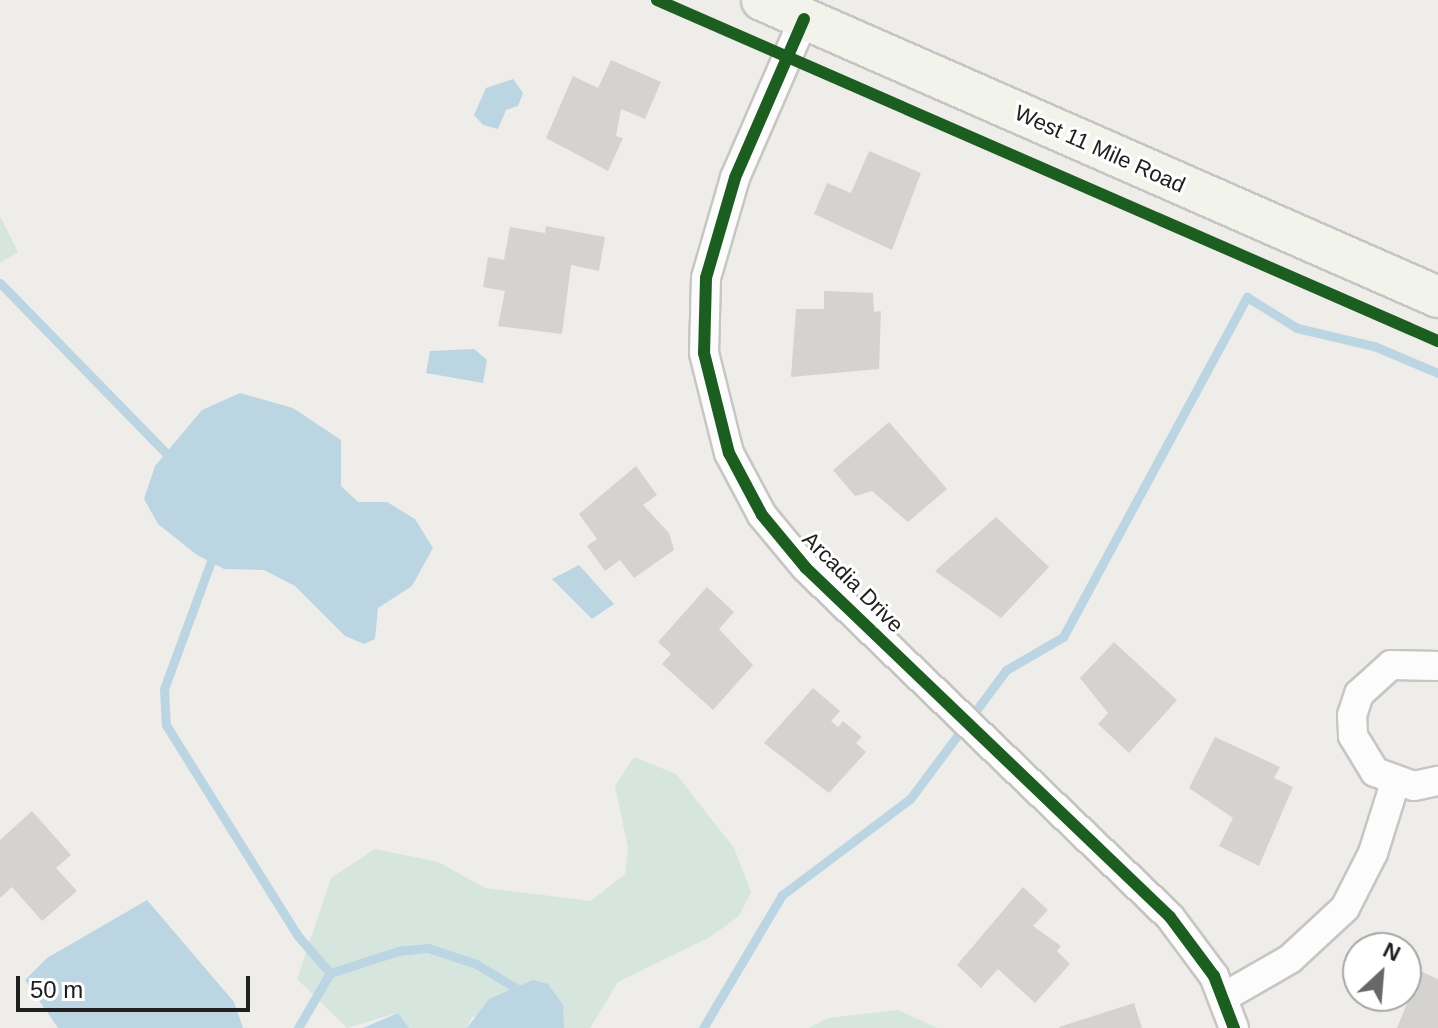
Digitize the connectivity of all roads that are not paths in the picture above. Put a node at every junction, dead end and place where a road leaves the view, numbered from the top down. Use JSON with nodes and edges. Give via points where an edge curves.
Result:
{"nodes":[{"id":1,"x":762,"y":0,"type":"edge"},
{"id":2,"x":804,"y":19,"type":"junction"},
{"id":3,"x":1438,"y":297,"type":"edge"},
{"id":4,"x":1438,"y":666,"type":"edge"},
{"id":5,"x":1438,"y":781,"type":"edge"},
{"id":6,"x":1395,"y":783,"type":"junction"},
{"id":7,"x":1224,"y":997,"type":"junction"},
{"id":8,"x":1234,"y":1028,"type":"edge"}],
"edges":[{"from":1,"to":2,"type":"street","name":"West 11 Mile Road"},
{"from":2,"to":3,"type":"street","name":"West 11 Mile Road"},
{"from":2,"to":7,"type":"street","name":"Arcadia Drive","via":[[735,178],[706,278],[704,353],[729,453],[762,515],[806,568],[1170,917]]},
{"from":4,"to":6,"type":"street","via":[[1391,665],[1359,694],[1353,736],[1375,772]]},
{"from":5,"to":6,"type":"street"},
{"from":6,"to":7,"type":"street","via":[[1373,853],[1345,908],[1290,959]]},
{"from":7,"to":8,"type":"street","name":"Arcadia Drive"}]}
